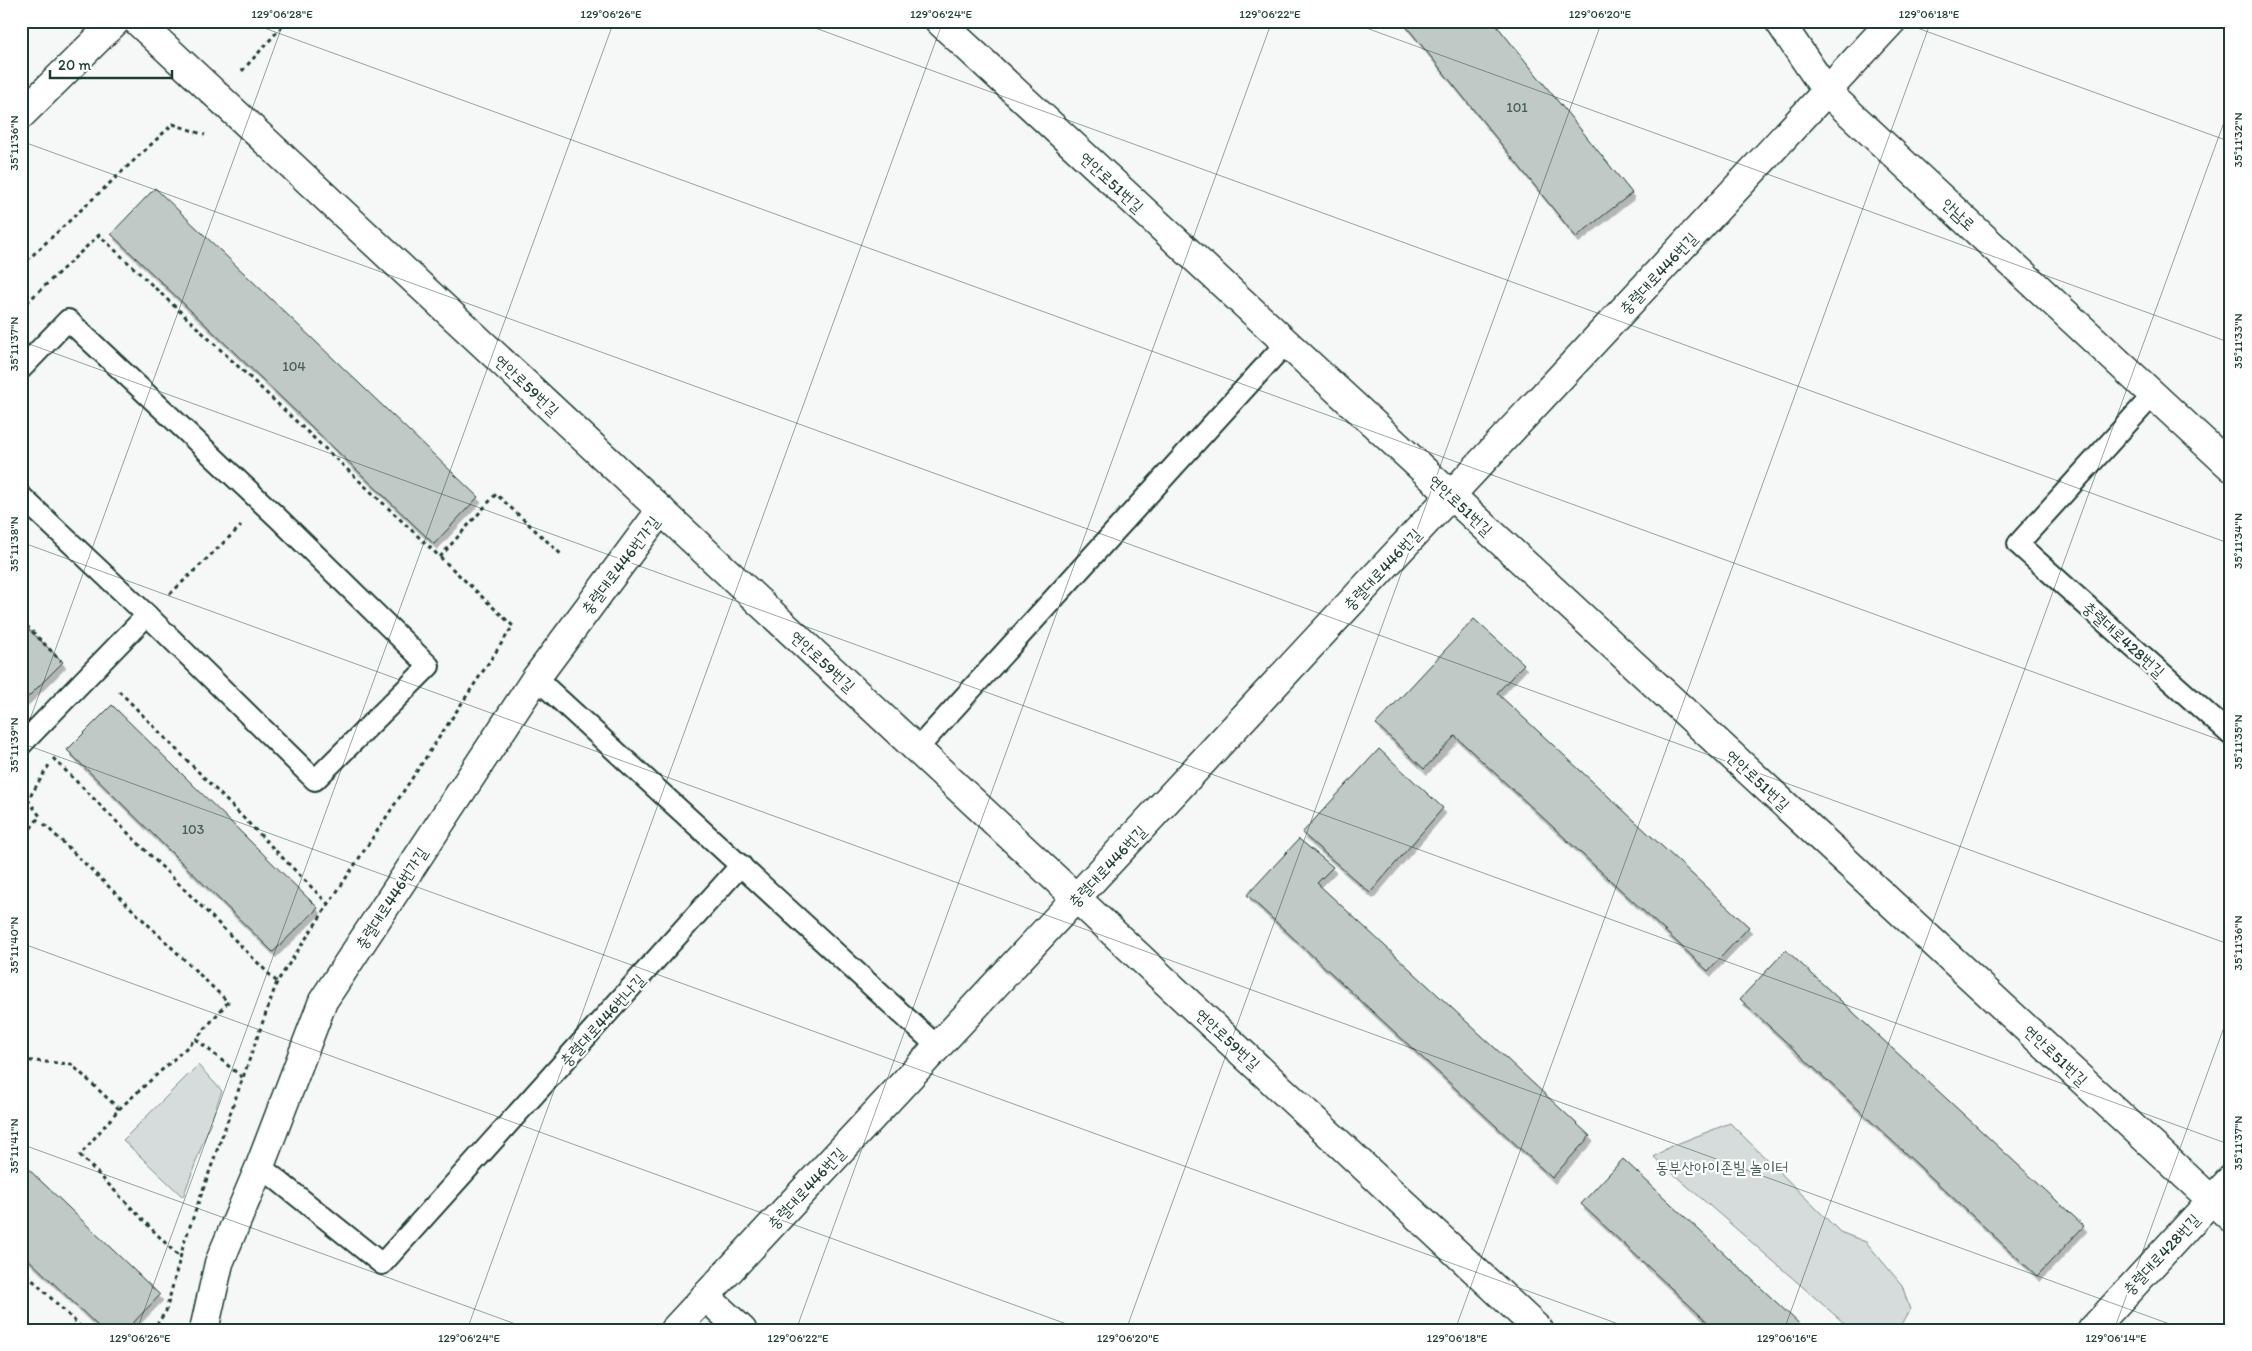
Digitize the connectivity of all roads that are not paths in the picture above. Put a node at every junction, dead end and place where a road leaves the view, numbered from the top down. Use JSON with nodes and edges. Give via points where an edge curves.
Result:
{"nodes":[{"id":1,"x":116,"y":21,"type":"edge"},
{"id":2,"x":137,"y":21,"type":"edge"},
{"id":3,"x":939,"y":21,"type":"edge"},
{"id":4,"x":1779,"y":21,"type":"edge"},
{"id":5,"x":1892,"y":21,"type":"edge"},
{"id":6,"x":1827,"y":92,"type":"junction"},
{"id":7,"x":21,"y":115,"type":"edge"},
{"id":8,"x":1286,"y":343,"type":"junction"},
{"id":9,"x":21,"y":369,"type":"edge"},
{"id":10,"x":2153,"y":395,"type":"junction"},
{"id":11,"x":2231,"y":468,"type":"edge"},
{"id":12,"x":1451,"y":495,"type":"junction"},
{"id":13,"x":21,"y":496,"type":"edge"},
{"id":14,"x":661,"y":510,"type":"junction"},
{"id":15,"x":147,"y":615,"type":"junction"},
{"id":16,"x":536,"y":678,"type":"junction"},
{"id":17,"x":2231,"y":735,"type":"edge"},
{"id":18,"x":21,"y":745,"type":"edge"},
{"id":19,"x":917,"y":749,"type":"junction"},
{"id":20,"x":741,"y":865,"type":"junction"},
{"id":21,"x":1077,"y":898,"type":"junction"},
{"id":22,"x":938,"y":1047,"type":"junction"},
{"id":23,"x":260,"y":1166,"type":"junction"},
{"id":24,"x":2231,"y":1179,"type":"edge"},
{"id":25,"x":2221,"y":1209,"type":"edge"},
{"id":26,"x":705,"y":1296,"type":"junction"},
{"id":27,"x":204,"y":1330,"type":"edge"},
{"id":28,"x":674,"y":1330,"type":"edge"},
{"id":29,"x":742,"y":1330,"type":"edge"},
{"id":30,"x":1540,"y":1330,"type":"edge"},
{"id":31,"x":2092,"y":1330,"type":"edge"}],
"edges":[{"from":1,"to":7,"type":"street"},
{"from":2,"to":14,"type":"street","name":"연안로59번길"},
{"from":3,"to":8,"type":"street","name":"연안로51번길"},
{"from":4,"to":6,"type":"street","name":"안남로"},
{"from":5,"to":6,"type":"street","name":"충렬대로446번길"},
{"from":6,"to":10,"type":"street","name":"안남로"},
{"from":6,"to":12,"type":"street","name":"충렬대로446번길"},
{"from":8,"to":12,"type":"street","name":"연안로51번길"},
{"from":8,"to":19,"type":"lane"},
{"from":9,"to":15,"type":"lane","via":[[68,320],[429,666],[316,780]]},
{"from":10,"to":11,"type":"street","name":"안남로"},
{"from":10,"to":17,"type":"lane","name":"충렬대로428번길","via":[[2018,544]]},
{"from":12,"to":21,"type":"street","name":"충렬대로446번길"},
{"from":12,"to":25,"type":"street","name":"연안로51번길"},
{"from":13,"to":15,"type":"lane"},
{"from":14,"to":16,"type":"street","name":"충렬대로446번가길"},
{"from":14,"to":19,"type":"street","name":"연안로59번길"},
{"from":15,"to":18,"type":"lane"},
{"from":16,"to":20,"type":"lane"},
{"from":16,"to":23,"type":"street","name":"충렬대로446번가길","via":[[323,1001]]},
{"from":19,"to":21,"type":"street","name":"연안로59번길"},
{"from":20,"to":22,"type":"lane"},
{"from":20,"to":23,"type":"lane","name":"충렬대로446번나길","via":[[382,1264]]},
{"from":21,"to":22,"type":"street","name":"충렬대로446번길"},
{"from":21,"to":30,"type":"street","name":"연안로59번길"},
{"from":22,"to":26,"type":"street","name":"충렬대로446번길"},
{"from":23,"to":27,"type":"street","name":"충렬대로446번가길","via":[[219,1263]]},
{"from":24,"to":25,"type":"street","name":"충렬대로428번길"},
{"from":25,"to":31,"type":"street","name":"충렬대로428번길"},
{"from":26,"to":28,"type":"street","name":"충렬대로446번길"},
{"from":26,"to":29,"type":"street"}]}
